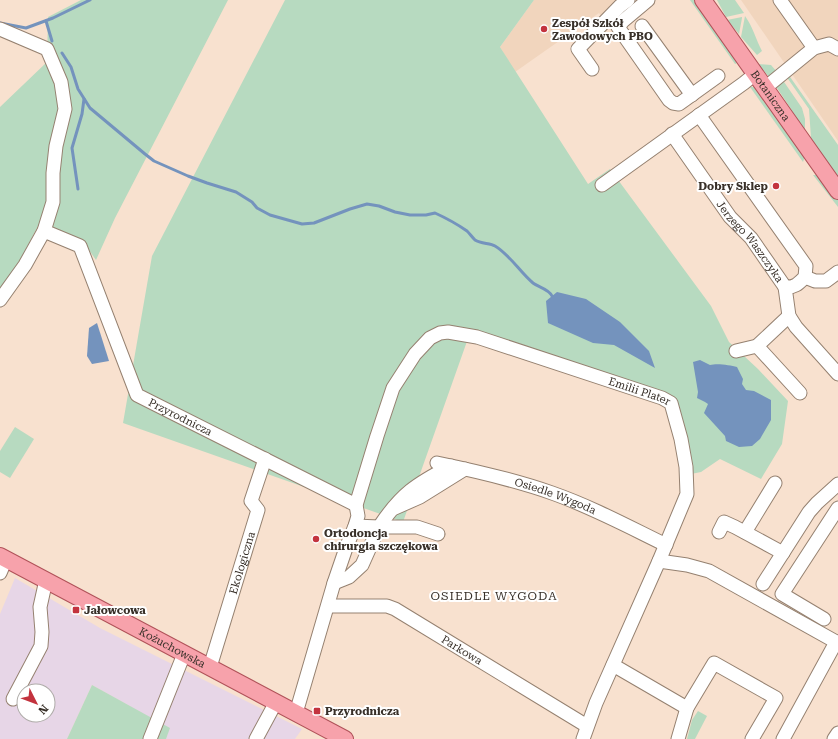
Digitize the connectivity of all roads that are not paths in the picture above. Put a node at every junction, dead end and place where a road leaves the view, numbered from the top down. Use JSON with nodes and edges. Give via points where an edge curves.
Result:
{"nodes":[{"id":1,"x":628,"y":0,"type":"edge"},
{"id":2,"x":648,"y":0,"type":"edge"},
{"id":3,"x":703,"y":0,"type":"edge"},
{"id":4,"x":780,"y":0,"type":"edge"},
{"id":5,"x":642,"y":26,"type":"dead end"},
{"id":6,"x":0,"y":29,"type":"edge"},
{"id":7,"x":814,"y":48,"type":"junction"},
{"id":8,"x":838,"y":49,"type":"edge"},
{"id":9,"x":592,"y":69,"type":"dead end"},
{"id":10,"x":755,"y":74,"type":"junction"},
{"id":11,"x":718,"y":76,"type":"dead end"},
{"id":12,"x":765,"y":88,"type":"junction"},
{"id":13,"x":688,"y":98,"type":"junction"},
{"id":14,"x":698,"y":116,"type":"junction"},
{"id":15,"x":672,"y":134,"type":"junction"},
{"id":16,"x":602,"y":185,"type":"dead end"},
{"id":17,"x":838,"y":191,"type":"edge"},
{"id":18,"x":44,"y":232,"type":"junction"},
{"id":19,"x":838,"y":272,"type":"edge"},
{"id":20,"x":806,"y":277,"type":"junction"},
{"id":21,"x":785,"y":286,"type":"junction"},
{"id":22,"x":0,"y":300,"type":"edge"},
{"id":23,"x":789,"y":316,"type":"junction"},
{"id":24,"x":757,"y":346,"type":"junction"},
{"id":25,"x":736,"y":351,"type":"dead end"},
{"id":26,"x":838,"y":374,"type":"edge"},
{"id":27,"x":800,"y":393,"type":"dead end"},
{"id":28,"x":265,"y":459,"type":"junction"},
{"id":29,"x":437,"y":463,"type":"dead end"},
{"id":30,"x":451,"y":466,"type":"junction"},
{"id":31,"x":465,"y":469,"type":"junction"},
{"id":32,"x":775,"y":483,"type":"dead end"},
{"id":33,"x":838,"y":484,"type":"edge"},
{"id":34,"x":356,"y":505,"type":"junction"},
{"id":35,"x":838,"y":508,"type":"edge"},
{"id":36,"x":389,"y":512,"type":"junction"},
{"id":37,"x":356,"y":526,"type":"junction"},
{"id":38,"x":379,"y":527,"type":"junction"},
{"id":39,"x":719,"y":532,"type":"dead end"},
{"id":40,"x":745,"y":532,"type":"junction"},
{"id":41,"x":438,"y":534,"type":"dead end"},
{"id":42,"x":666,"y":546,"type":"junction"},
{"id":43,"x":782,"y":553,"type":"junction"},
{"id":44,"x":659,"y":561,"type":"junction"},
{"id":45,"x":2,"y":563,"type":"edge"},
{"id":46,"x":46,"y":580,"type":"junction"},
{"id":47,"x":334,"y":583,"type":"junction"},
{"id":48,"x":763,"y":584,"type":"dead end"},
{"id":49,"x":328,"y":606,"type":"junction"},
{"id":50,"x":824,"y":619,"type":"dead end"},
{"id":51,"x":835,"y":648,"type":"edge"},
{"id":52,"x":184,"y":654,"type":"junction"},
{"id":53,"x":613,"y":665,"type":"junction"},
{"id":54,"x":210,"y":667,"type":"junction"},
{"id":55,"x":13,"y":699,"type":"dead end"},
{"id":56,"x":276,"y":702,"type":"junction"},
{"id":57,"x":687,"y":708,"type":"junction"},
{"id":58,"x":296,"y":713,"type":"junction"},
{"id":59,"x":587,"y":726,"type":"junction"},
{"id":60,"x":838,"y":733,"type":"edge"},
{"id":61,"x":150,"y":739,"type":"edge"},
{"id":62,"x":256,"y":739,"type":"edge"},
{"id":63,"x":345,"y":739,"type":"edge"},
{"id":64,"x":583,"y":739,"type":"edge"},
{"id":65,"x":678,"y":739,"type":"edge"},
{"id":66,"x":752,"y":739,"type":"edge"},
{"id":67,"x":783,"y":739,"type":"edge"},
{"id":68,"x":834,"y":739,"type":"edge"}],
"edges":[{"from":1,"to":9,"type":"street","via":[[578,49]]},
{"from":2,"to":13,"type":"street","via":[[618,27],[669,100],[679,104]]},
{"from":3,"to":10,"type":"main road","name":"Botaniczna"},
{"from":4,"to":7,"type":"street"},
{"from":5,"to":13,"type":"street"},
{"from":6,"to":18,"type":"street","via":[[47,49],[61,82],[65,108],[56,146],[53,202]]},
{"from":7,"to":8,"type":"street","via":[[829,44]]},
{"from":7,"to":12,"type":"street"},
{"from":10,"to":12,"type":"main road","name":"Botaniczna"},
{"from":10,"to":14,"type":"street"},
{"from":11,"to":13,"type":"street"},
{"from":12,"to":17,"type":"main road","name":"Botaniczna"},
{"from":13,"to":14,"type":"street"},
{"from":14,"to":15,"type":"street"},
{"from":14,"to":20,"type":"street","via":[[806,266]]},
{"from":15,"to":16,"type":"street"},
{"from":15,"to":21,"type":"street","name":"Jerzego Waszczyka","via":[[730,217],[751,238]]},
{"from":18,"to":22,"type":"street"},
{"from":18,"to":28,"type":"street","name":"Przyrodnicza","via":[[80,246],[137,395]]},
{"from":19,"to":20,"type":"street","via":[[826,281],[815,281]]},
{"from":20,"to":21,"type":"street","name":"Jerzego Waszczyka","via":[[797,285]]},
{"from":21,"to":23,"type":"street"},
{"from":23,"to":24,"type":"street"},
{"from":23,"to":26,"type":"street"},
{"from":24,"to":25,"type":"street"},
{"from":24,"to":27,"type":"street"},
{"from":28,"to":34,"type":"street","name":"Przyrodnicza"},
{"from":28,"to":54,"type":"street","name":"Ekologiczna","via":[[251,501],[258,510]]},
{"from":29,"to":30,"type":"street","name":"Osiedle Wygoda"},
{"from":30,"to":31,"type":"street","name":"Osiedle Wygoda"},
{"from":30,"to":36,"type":"street","via":[[424,479],[406,492]]},
{"from":31,"to":36,"type":"street","via":[[420,497]]},
{"from":31,"to":42,"type":"street","name":"Osiedle Wygoda","via":[[553,494],[594,510]]},
{"from":32,"to":40,"type":"street"},
{"from":33,"to":43,"type":"street","via":[[809,512]]},
{"from":34,"to":37,"type":"street"},
{"from":34,"to":42,"type":"street","name":"Emilii Plater","via":[[393,388],[415,354],[430,338],[448,332],[491,342],[671,403],[681,439],[688,494]]},
{"from":35,"to":50,"type":"street","via":[[782,594]]},
{"from":36,"to":38,"type":"street"},
{"from":37,"to":38,"type":"street"},
{"from":37,"to":47,"type":"street"},
{"from":38,"to":41,"type":"street","via":[[417,527]]},
{"from":38,"to":47,"type":"street","via":[[362,565],[349,577]]},
{"from":39,"to":40,"type":"street","via":[[724,522]]},
{"from":40,"to":43,"type":"street"},
{"from":42,"to":44,"type":"street","name":"Emilii Plater"},
{"from":43,"to":48,"type":"street"},
{"from":44,"to":51,"type":"street","via":[[709,571]]},
{"from":44,"to":53,"type":"street","name":"Emilii Plater"},
{"from":45,"to":46,"type":"main road","name":"Kożuchowska"},
{"from":46,"to":52,"type":"main road","name":"Kożuchowska"},
{"from":46,"to":55,"type":"street","via":[[40,607],[41,646]]},
{"from":47,"to":49,"type":"street"},
{"from":49,"to":58,"type":"street"},
{"from":49,"to":59,"type":"street","name":"Parkowa","via":[[387,606],[395,609]]},
{"from":51,"to":67,"type":"street"},
{"from":52,"to":54,"type":"main road","name":"Kożuchowska"},
{"from":52,"to":61,"type":"street"},
{"from":53,"to":57,"type":"street"},
{"from":53,"to":59,"type":"street","name":"Emilii Plater"},
{"from":54,"to":56,"type":"main road","name":"Kożuchowska"},
{"from":56,"to":58,"type":"main road","name":"Kożuchowska"},
{"from":56,"to":62,"type":"street"},
{"from":57,"to":65,"type":"street"},
{"from":57,"to":66,"type":"street","via":[[714,663],[776,698]]},
{"from":58,"to":63,"type":"main road","name":"Kożuchowska"},
{"from":59,"to":64,"type":"street","name":"Emilii Plater"},
{"from":60,"to":68,"type":"street"}]}
